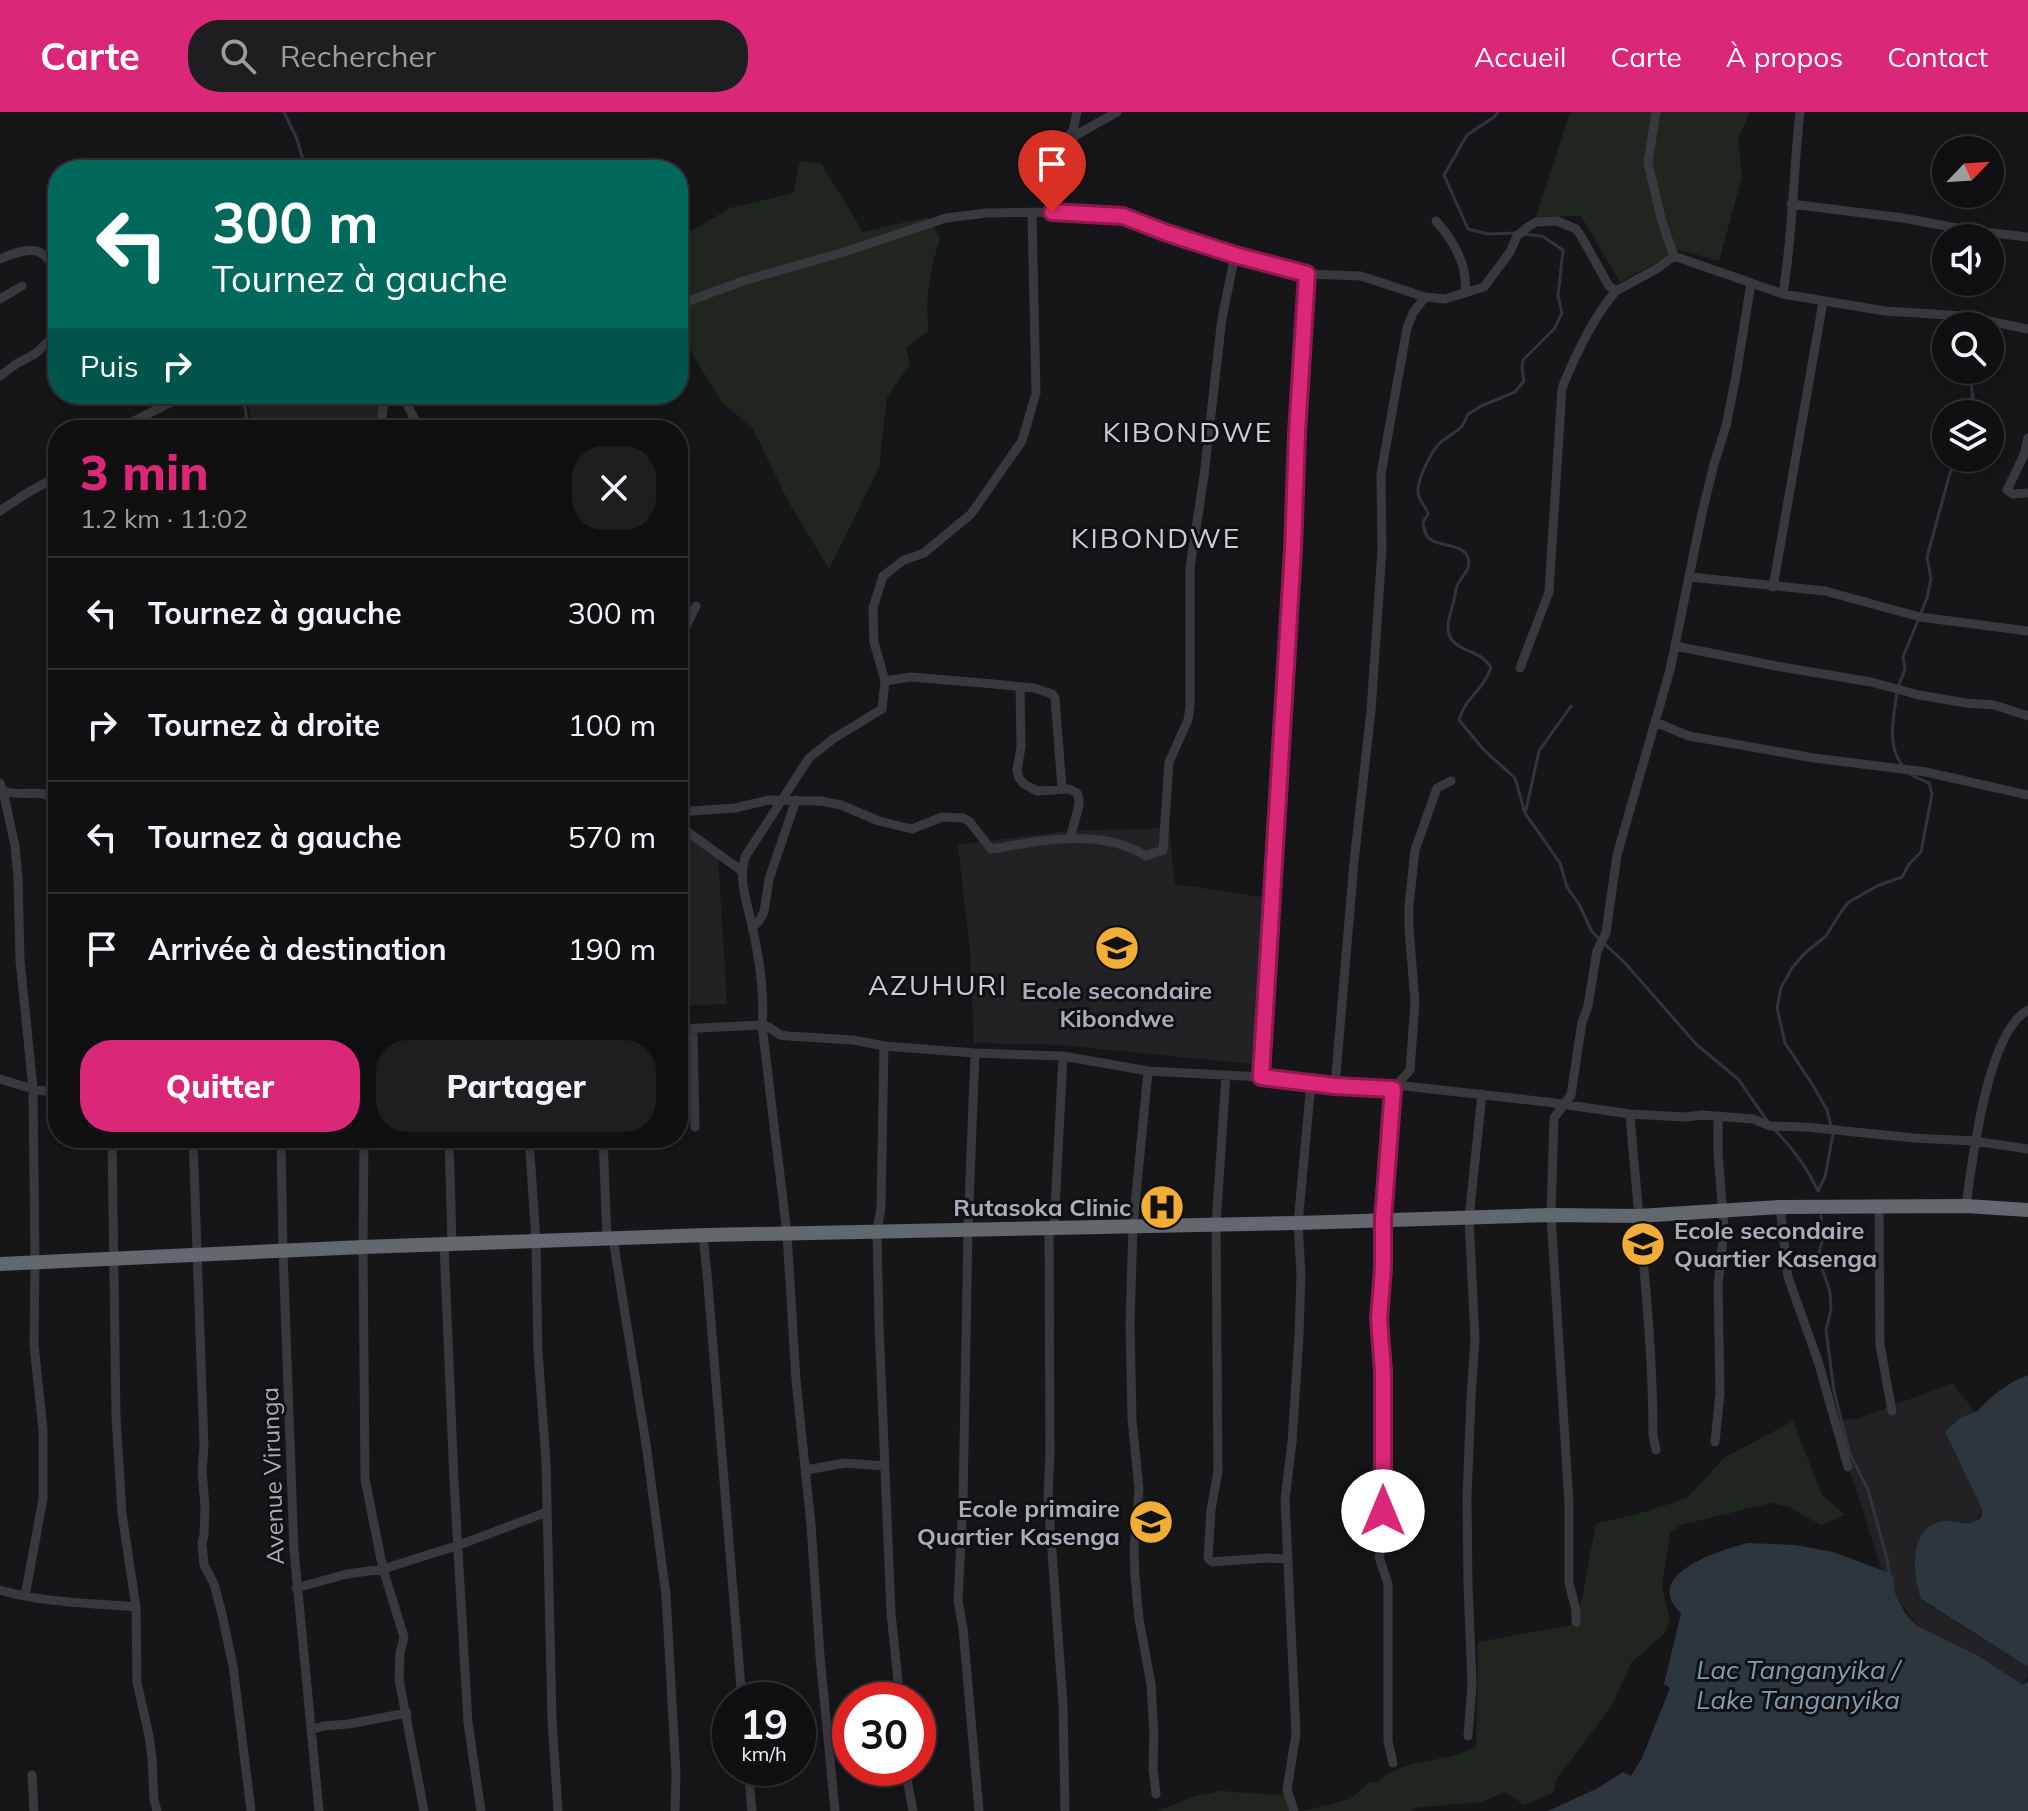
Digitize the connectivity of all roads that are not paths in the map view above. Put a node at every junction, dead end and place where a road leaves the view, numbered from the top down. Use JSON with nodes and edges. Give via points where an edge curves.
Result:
{"nodes":[{"id":1,"x":1077,"y":112,"type":"edge"},
{"id":2,"x":1117,"y":112,"type":"edge"},
{"id":3,"x":1656,"y":112,"type":"edge"},
{"id":4,"x":1800,"y":112,"type":"edge"},
{"id":5,"x":1057,"y":153,"type":"junction"},
{"id":6,"x":1791,"y":204,"type":"junction"},
{"id":7,"x":1052,"y":212,"type":"junction"},
{"id":8,"x":1032,"y":213,"type":"junction"},
{"id":9,"x":1436,"y":221,"type":"dead end"},
{"id":10,"x":2028,"y":237,"type":"edge"},
{"id":11,"x":1235,"y":255,"type":"junction"},
{"id":12,"x":1674,"y":256,"type":"junction"},
{"id":13,"x":48,"y":258,"type":"edge"},
{"id":14,"x":0,"y":259,"type":"edge"},
{"id":15,"x":1307,"y":274,"type":"junction"},
{"id":16,"x":1751,"y":283,"type":"junction"},
{"id":17,"x":22,"y":286,"type":"dead end"},
{"id":18,"x":1616,"y":291,"type":"junction"},
{"id":19,"x":1465,"y":293,"type":"junction"},
{"id":20,"x":1783,"y":294,"type":"junction"},
{"id":21,"x":1425,"y":297,"type":"junction"},
{"id":22,"x":0,"y":299,"type":"edge"},
{"id":23,"x":688,"y":301,"type":"edge"},
{"id":24,"x":1823,"y":302,"type":"junction"},
{"id":25,"x":2028,"y":329,"type":"edge"},
{"id":26,"x":48,"y":342,"type":"edge"},
{"id":27,"x":0,"y":376,"type":"edge"},
{"id":28,"x":163,"y":405,"type":"edge"},
{"id":29,"x":136,"y":420,"type":"edge"},
{"id":30,"x":2028,"y":438,"type":"edge"},
{"id":31,"x":48,"y":482,"type":"edge"},
{"id":32,"x":2028,"y":493,"type":"edge"},
{"id":33,"x":0,"y":511,"type":"edge"},
{"id":34,"x":1690,"y":577,"type":"junction"},
{"id":35,"x":1773,"y":587,"type":"junction"},
{"id":36,"x":696,"y":606,"type":"dead end"},
{"id":37,"x":688,"y":625,"type":"edge"},
{"id":38,"x":2028,"y":631,"type":"edge"},
{"id":39,"x":1675,"y":646,"type":"junction"},
{"id":40,"x":1520,"y":668,"type":"dead end"},
{"id":41,"x":885,"y":681,"type":"junction"},
{"id":42,"x":1020,"y":687,"type":"junction"},
{"id":43,"x":2028,"y":716,"type":"edge"},
{"id":44,"x":1655,"y":722,"type":"junction"},
{"id":45,"x":1451,"y":781,"type":"dead end"},
{"id":46,"x":2,"y":787,"type":"edge"},
{"id":47,"x":1062,"y":788,"type":"junction"},
{"id":48,"x":48,"y":795,"type":"edge"},
{"id":49,"x":2028,"y":795,"type":"edge"},
{"id":50,"x":783,"y":799,"type":"junction"},
{"id":51,"x":796,"y":800,"type":"junction"},
{"id":52,"x":688,"y":811,"type":"edge"},
{"id":53,"x":688,"y":832,"type":"edge"},
{"id":54,"x":1070,"y":839,"type":"junction"},
{"id":55,"x":742,"y":871,"type":"junction"},
{"id":56,"x":752,"y":928,"type":"junction"},
{"id":57,"x":2028,"y":1010,"type":"edge"},
{"id":58,"x":762,"y":1025,"type":"junction"},
{"id":59,"x":688,"y":1030,"type":"edge"},
{"id":60,"x":693,"y":1030,"type":"junction"},
{"id":61,"x":884,"y":1046,"type":"junction"},
{"id":62,"x":975,"y":1053,"type":"junction"},
{"id":63,"x":1063,"y":1056,"type":"junction"},
{"id":64,"x":1148,"y":1071,"type":"junction"},
{"id":65,"x":1226,"y":1076,"type":"junction"},
{"id":66,"x":1261,"y":1077,"type":"junction"},
{"id":67,"x":0,"y":1079,"type":"edge"},
{"id":68,"x":1311,"y":1083,"type":"junction"},
{"id":69,"x":1335,"y":1086,"type":"junction"},
{"id":70,"x":33,"y":1089,"type":"junction"},
{"id":71,"x":1393,"y":1089,"type":"junction"},
{"id":72,"x":48,"y":1091,"type":"edge"},
{"id":73,"x":1482,"y":1094,"type":"junction"},
{"id":74,"x":1562,"y":1105,"type":"junction"},
{"id":75,"x":1630,"y":1114,"type":"junction"},
{"id":76,"x":1718,"y":1116,"type":"junction"},
{"id":77,"x":695,"y":1127,"type":"dead end"},
{"id":78,"x":1974,"y":1141,"type":"junction"},
{"id":79,"x":112,"y":1148,"type":"edge"},
{"id":80,"x":193,"y":1148,"type":"edge"},
{"id":81,"x":281,"y":1148,"type":"edge"},
{"id":82,"x":364,"y":1148,"type":"edge"},
{"id":83,"x":449,"y":1148,"type":"edge"},
{"id":84,"x":530,"y":1148,"type":"edge"},
{"id":85,"x":604,"y":1148,"type":"edge"},
{"id":86,"x":2028,"y":1149,"type":"edge"},
{"id":87,"x":1879,"y":1206,"type":"junction"},
{"id":88,"x":1966,"y":1206,"type":"junction"},
{"id":89,"x":1780,"y":1207,"type":"junction"},
{"id":90,"x":2028,"y":1210,"type":"edge"},
{"id":91,"x":1722,"y":1211,"type":"junction"},
{"id":92,"x":1551,"y":1215,"type":"junction"},
{"id":93,"x":1638,"y":1216,"type":"junction"},
{"id":94,"x":1469,"y":1218,"type":"junction"},
{"id":95,"x":1383,"y":1220,"type":"junction"},
{"id":96,"x":1298,"y":1223,"type":"junction"},
{"id":97,"x":1216,"y":1225,"type":"junction"},
{"id":98,"x":1133,"y":1226,"type":"junction"},
{"id":99,"x":1051,"y":1227,"type":"junction"},
{"id":100,"x":968,"y":1229,"type":"junction"},
{"id":101,"x":877,"y":1231,"type":"junction"},
{"id":102,"x":787,"y":1234,"type":"junction"},
{"id":103,"x":703,"y":1236,"type":"junction"},
{"id":104,"x":610,"y":1239,"type":"junction"},
{"id":105,"x":536,"y":1242,"type":"junction"},
{"id":106,"x":448,"y":1244,"type":"junction"},
{"id":107,"x":363,"y":1247,"type":"junction"},
{"id":108,"x":283,"y":1251,"type":"junction"},
{"id":109,"x":198,"y":1256,"type":"junction"},
{"id":110,"x":114,"y":1260,"type":"junction"},
{"id":111,"x":35,"y":1262,"type":"junction"},
{"id":112,"x":0,"y":1264,"type":"edge"},
{"id":113,"x":1892,"y":1411,"type":"dead end"},
{"id":114,"x":1715,"y":1442,"type":"dead end"},
{"id":115,"x":1656,"y":1450,"type":"dead end"},
{"id":116,"x":884,"y":1466,"type":"junction"},
{"id":117,"x":1848,"y":1467,"type":"dead end"},
{"id":118,"x":806,"y":1470,"type":"junction"},
{"id":119,"x":547,"y":1512,"type":"junction"},
{"id":120,"x":459,"y":1545,"type":"junction"},
{"id":121,"x":1288,"y":1559,"type":"junction"},
{"id":122,"x":383,"y":1569,"type":"junction"},
{"id":123,"x":296,"y":1588,"type":"junction"},
{"id":124,"x":0,"y":1590,"type":"edge"},
{"id":125,"x":25,"y":1596,"type":"junction"},
{"id":126,"x":136,"y":1607,"type":"junction"},
{"id":127,"x":1576,"y":1622,"type":"dead end"},
{"id":128,"x":741,"y":1682,"type":"edge"},
{"id":129,"x":898,"y":1682,"type":"edge"},
{"id":130,"x":407,"y":1713,"type":"junction"},
{"id":131,"x":311,"y":1730,"type":"junction"},
{"id":132,"x":1468,"y":1736,"type":"dead end"},
{"id":133,"x":1393,"y":1763,"type":"dead end"},
{"id":134,"x":32,"y":1775,"type":"dead end"},
{"id":135,"x":750,"y":1786,"type":"edge"},
{"id":136,"x":908,"y":1786,"type":"edge"},
{"id":137,"x":1156,"y":1794,"type":"dead end"},
{"id":138,"x":34,"y":1811,"type":"edge"},
{"id":139,"x":157,"y":1811,"type":"edge"},
{"id":140,"x":251,"y":1811,"type":"edge"},
{"id":141,"x":319,"y":1811,"type":"edge"},
{"id":142,"x":424,"y":1811,"type":"edge"},
{"id":143,"x":481,"y":1811,"type":"edge"},
{"id":144,"x":558,"y":1811,"type":"edge"},
{"id":145,"x":675,"y":1811,"type":"edge"},
{"id":146,"x":752,"y":1811,"type":"edge"},
{"id":147,"x":835,"y":1811,"type":"edge"},
{"id":148,"x":913,"y":1811,"type":"edge"},
{"id":149,"x":979,"y":1811,"type":"edge"},
{"id":150,"x":1065,"y":1811,"type":"edge"},
{"id":151,"x":1294,"y":1811,"type":"edge"}],
"edges":[{"from":1,"to":5,"type":"street","via":[[1073,130]]},
{"from":2,"to":5,"type":"street"},
{"from":3,"to":12,"type":"street","via":[[1648,163]]},
{"from":4,"to":6,"type":"street"},
{"from":5,"to":7,"type":"street","via":[[1051,169]]},
{"from":6,"to":10,"type":"street"},
{"from":6,"to":20,"type":"street"},
{"from":7,"to":8,"type":"street"},
{"from":7,"to":11,"type":"street","via":[[1123,216]]},
{"from":8,"to":23,"type":"street","via":[[946,218]]},
{"from":8,"to":41,"type":"street","via":[[1036,393],[1022,441],[971,514],[924,553],[883,576],[873,608],[874,642]]},
{"from":9,"to":19,"type":"street","via":[[1460,259]]},
{"from":11,"to":15,"type":"street"},
{"from":11,"to":54,"type":"street","via":[[1190,568],[1190,707],[1169,762],[1163,850],[1146,856],[1105,839]]},
{"from":12,"to":16,"type":"street"},
{"from":12,"to":18,"type":"street"},
{"from":13,"to":14,"type":"street","via":[[28,249]]},
{"from":15,"to":21,"type":"street","via":[[1361,276]]},
{"from":15,"to":66,"type":"street"},
{"from":16,"to":20,"type":"street"},
{"from":16,"to":34,"type":"street","via":[[1726,426]]},
{"from":17,"to":22,"type":"street"},
{"from":18,"to":19,"type":"street","via":[[1576,229],[1545,220],[1517,236],[1484,287]]},
{"from":18,"to":40,"type":"street","via":[[1562,388],[1549,592]]},
{"from":19,"to":21,"type":"street"},
{"from":20,"to":24,"type":"street"},
{"from":21,"to":69,"type":"street","via":[[1407,328],[1381,474],[1382,550],[1371,711]]},
{"from":24,"to":25,"type":"street","via":[[1964,316]]},
{"from":24,"to":35,"type":"street"},
{"from":26,"to":27,"type":"street"},
{"from":28,"to":29,"type":"street"},
{"from":30,"to":32,"type":"street","via":[[2007,490]]},
{"from":31,"to":33,"type":"street"},
{"from":34,"to":35,"type":"street"},
{"from":34,"to":39,"type":"street"},
{"from":35,"to":38,"type":"street","via":[[1825,591],[1920,617]]},
{"from":36,"to":37,"type":"street"},
{"from":39,"to":43,"type":"street","via":[[1994,705]]},
{"from":39,"to":44,"type":"street"},
{"from":41,"to":42,"type":"street","via":[[911,677]]},
{"from":41,"to":50,"type":"street","via":[[882,709],[809,758]]},
{"from":42,"to":47,"type":"street","via":[[1054,695]]},
{"from":42,"to":47,"type":"street","via":[[1019,778],[1037,791]]},
{"from":44,"to":49,"type":"street","via":[[1689,736],[1926,772]]},
{"from":44,"to":74,"type":"street","via":[[1617,855],[1571,1095]]},
{"from":45,"to":71,"type":"street","via":[[1437,788],[1415,850],[1409,906],[1415,1003],[1410,1070]]},
{"from":46,"to":48,"type":"street","via":[[19,795]]},
{"from":46,"to":70,"type":"street","via":[[15,846]]},
{"from":47,"to":54,"type":"street","via":[[1074,791],[1079,800]]},
{"from":50,"to":51,"type":"street"},
{"from":50,"to":52,"type":"street"},
{"from":50,"to":55,"type":"street","via":[[745,857]]},
{"from":51,"to":54,"type":"street","via":[[841,805],[912,829],[942,817],[963,818],[991,849]]},
{"from":51,"to":56,"type":"street","via":[[769,879],[764,912]]},
{"from":53,"to":55,"type":"street"},
{"from":55,"to":56,"type":"street"},
{"from":56,"to":58,"type":"street"},
{"from":57,"to":78,"type":"street","via":[[1998,1050]]},
{"from":58,"to":60,"type":"street"},
{"from":58,"to":61,"type":"street","via":[[780,1035]]},
{"from":58,"to":102,"type":"street"},
{"from":59,"to":60,"type":"street"},
{"from":60,"to":77,"type":"street"},
{"from":61,"to":62,"type":"street"},
{"from":61,"to":101,"type":"street"},
{"from":62,"to":63,"type":"street"},
{"from":62,"to":100,"type":"street"},
{"from":63,"to":64,"type":"street"},
{"from":63,"to":99,"type":"street"},
{"from":64,"to":65,"type":"street"},
{"from":64,"to":98,"type":"street"},
{"from":65,"to":66,"type":"street"},
{"from":65,"to":97,"type":"street"},
{"from":66,"to":68,"type":"street"},
{"from":67,"to":70,"type":"street"},
{"from":68,"to":69,"type":"street"},
{"from":68,"to":96,"type":"street"},
{"from":69,"to":71,"type":"street"},
{"from":70,"to":72,"type":"street"},
{"from":70,"to":111,"type":"street"},
{"from":71,"to":73,"type":"street"},
{"from":71,"to":95,"type":"street"},
{"from":73,"to":74,"type":"street"},
{"from":73,"to":94,"type":"street"},
{"from":74,"to":75,"type":"street"},
{"from":74,"to":92,"type":"street","via":[[1554,1118]]},
{"from":75,"to":76,"type":"street"},
{"from":75,"to":93,"type":"street"},
{"from":76,"to":78,"type":"street","via":[[1770,1126]]},
{"from":76,"to":91,"type":"street"},
{"from":78,"to":86,"type":"street"},
{"from":78,"to":88,"type":"street"},
{"from":79,"to":110,"type":"street"},
{"from":80,"to":109,"type":"street"},
{"from":81,"to":108,"type":"street","name":"Avenue Virunga"},
{"from":82,"to":107,"type":"street"},
{"from":83,"to":106,"type":"street"},
{"from":84,"to":105,"type":"street"},
{"from":85,"to":104,"type":"street"},
{"from":87,"to":88,"type":"highway"},
{"from":87,"to":89,"type":"highway"},
{"from":87,"to":113,"type":"street","via":[[1880,1345]]},
{"from":88,"to":90,"type":"highway"},
{"from":89,"to":91,"type":"highway"},
{"from":89,"to":117,"type":"street","via":[[1788,1277]]},
{"from":91,"to":93,"type":"highway"},
{"from":91,"to":114,"type":"street"},
{"from":92,"to":93,"type":"highway"},
{"from":92,"to":94,"type":"highway"},
{"from":92,"to":127,"type":"street","via":[[1569,1583]]},
{"from":93,"to":115,"type":"street"},
{"from":94,"to":95,"type":"highway"},
{"from":94,"to":132,"type":"street","via":[[1475,1339],[1468,1467]]},
{"from":95,"to":96,"type":"highway"},
{"from":95,"to":133,"type":"street","via":[[1379,1557],[1388,1584],[1388,1741]]},
{"from":96,"to":97,"type":"highway"},
{"from":96,"to":121,"type":"street","via":[[1299,1335],[1285,1500]]},
{"from":97,"to":98,"type":"highway"},
{"from":97,"to":121,"type":"street","via":[[1218,1471],[1208,1558]]},
{"from":98,"to":99,"type":"highway"},
{"from":98,"to":137,"type":"street","via":[[1132,1419],[1139,1489],[1134,1550],[1151,1684]]},
{"from":99,"to":100,"type":"highway"},
{"from":99,"to":150,"type":"street","via":[[1048,1496]]},
{"from":100,"to":101,"type":"highway"},
{"from":100,"to":149,"type":"street","via":[[958,1601]]},
{"from":101,"to":102,"type":"highway"},
{"from":101,"to":116,"type":"street"},
{"from":102,"to":103,"type":"highway"},
{"from":102,"to":118,"type":"street"},
{"from":103,"to":104,"type":"highway"},
{"from":103,"to":128,"type":"street"},
{"from":104,"to":105,"type":"highway"},
{"from":104,"to":145,"type":"street","via":[[666,1595]]},
{"from":105,"to":106,"type":"highway"},
{"from":105,"to":119,"type":"street"},
{"from":106,"to":107,"type":"highway"},
{"from":106,"to":120,"type":"street"},
{"from":107,"to":108,"type":"highway"},
{"from":107,"to":122,"type":"street","via":[[365,1479]]},
{"from":108,"to":109,"type":"highway"},
{"from":108,"to":123,"type":"street","name":"Avenue Virunga"},
{"from":109,"to":110,"type":"highway"},
{"from":109,"to":140,"type":"street","via":[[202,1551],[233,1666]]},
{"from":110,"to":111,"type":"highway"},
{"from":110,"to":126,"type":"street","via":[[122,1514]]},
{"from":111,"to":112,"type":"highway"},
{"from":111,"to":125,"type":"street","via":[[43,1499]]},
{"from":116,"to":118,"type":"street","via":[[845,1463]]},
{"from":116,"to":129,"type":"street"},
{"from":118,"to":147,"type":"street"},
{"from":119,"to":120,"type":"street"},
{"from":119,"to":144,"type":"street"},
{"from":120,"to":122,"type":"street"},
{"from":120,"to":143,"type":"street","via":[[468,1723]]},
{"from":121,"to":151,"type":"street","via":[[1296,1734],[1287,1790]]},
{"from":122,"to":123,"type":"street"},
{"from":122,"to":130,"type":"street","via":[[404,1637],[399,1679]]},
{"from":123,"to":131,"type":"street","name":"Avenue Virunga"},
{"from":124,"to":125,"type":"street"},
{"from":125,"to":126,"type":"street"},
{"from":126,"to":139,"type":"street","via":[[137,1682]]},
{"from":130,"to":131,"type":"street"},
{"from":130,"to":142,"type":"street"},
{"from":131,"to":141,"type":"street","name":"Avenue Virunga"},
{"from":134,"to":138,"type":"street"},
{"from":135,"to":146,"type":"street"},
{"from":136,"to":148,"type":"street"}]}
